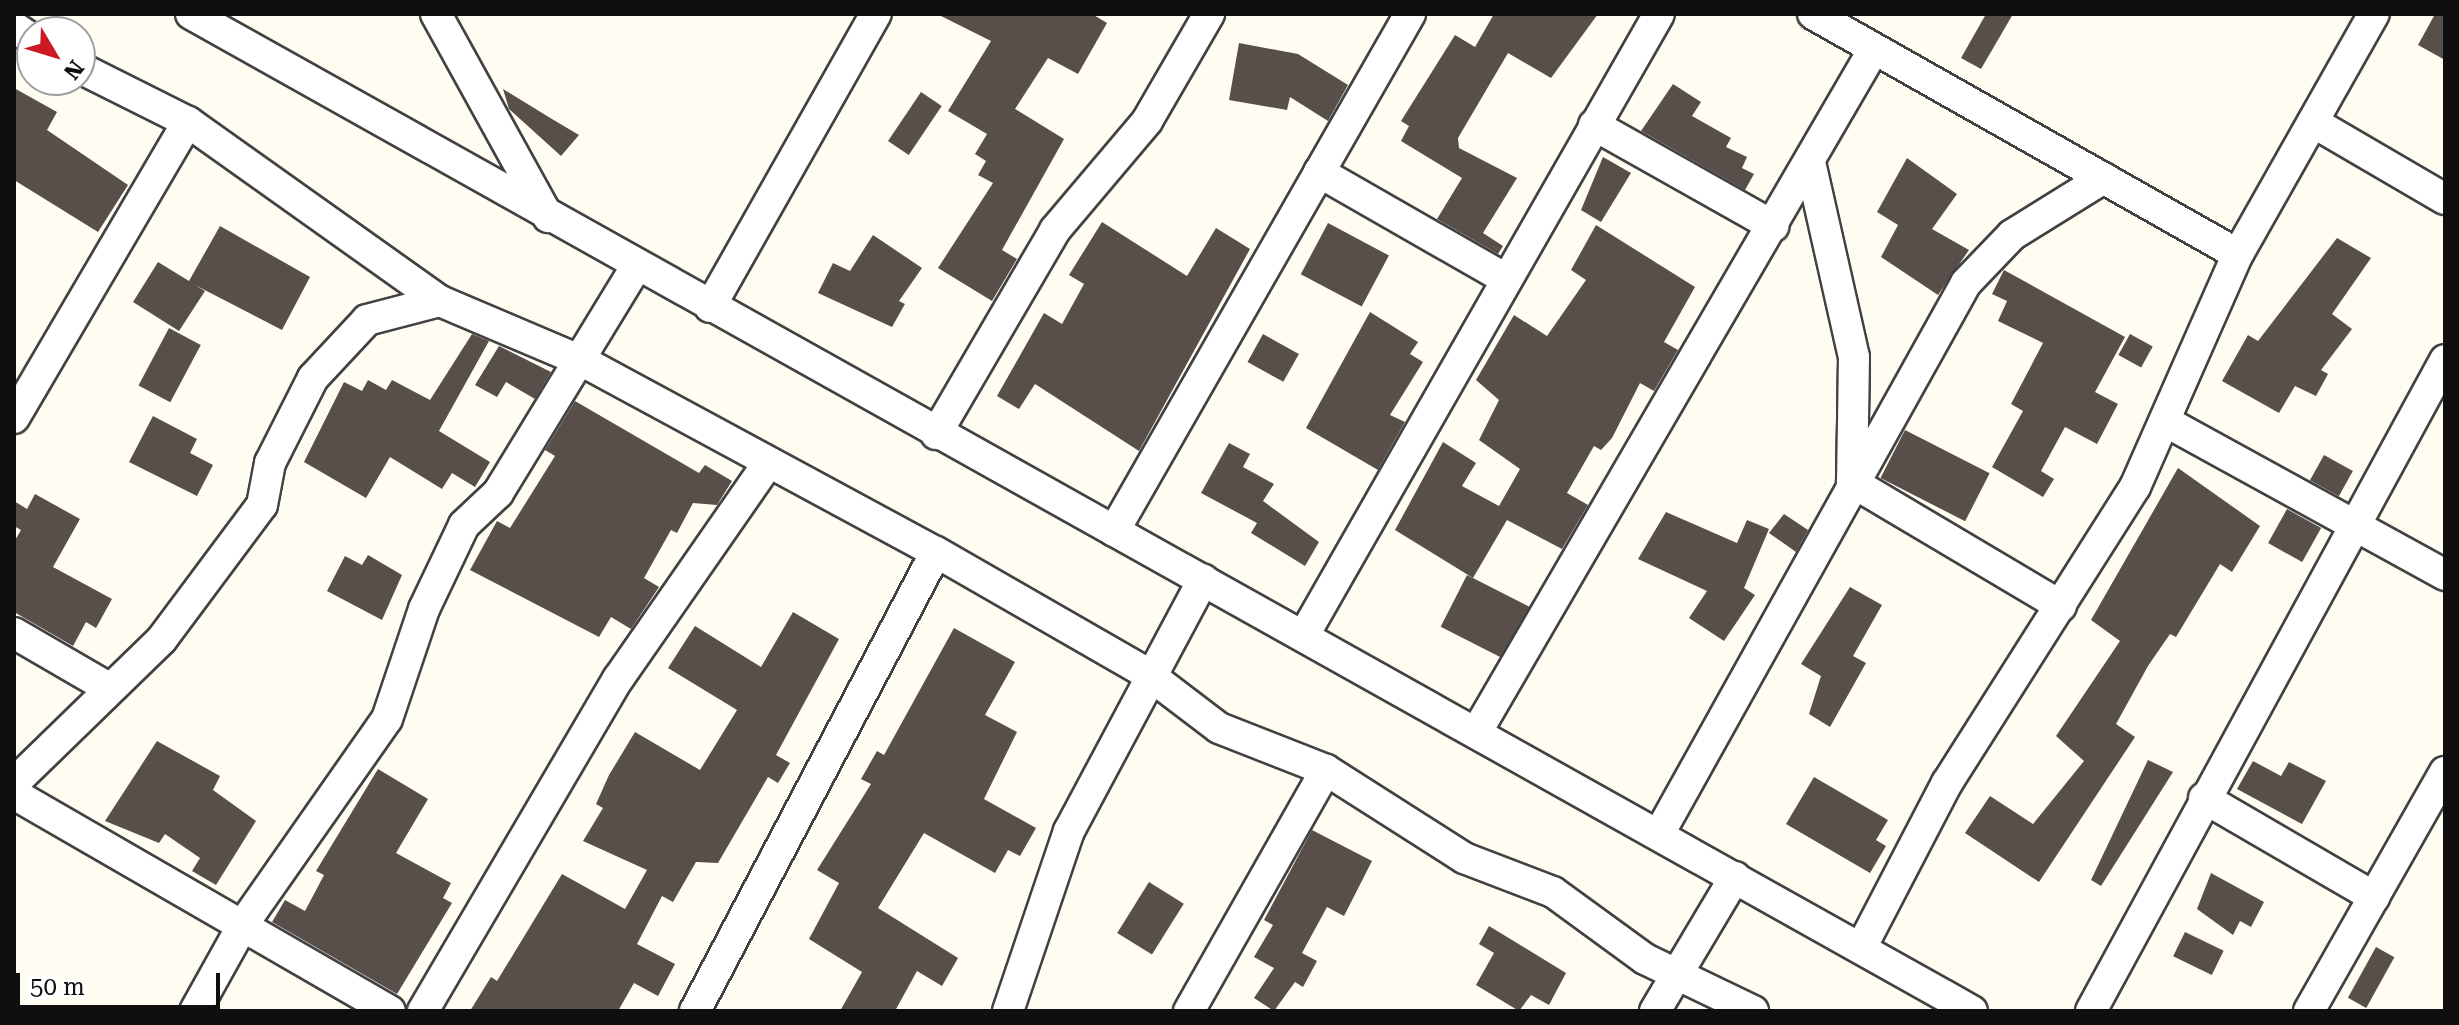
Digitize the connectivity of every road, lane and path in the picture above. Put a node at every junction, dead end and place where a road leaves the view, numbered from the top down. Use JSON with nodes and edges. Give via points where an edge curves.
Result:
{"nodes":[{"id":1,"x":191,"y":14,"type":"edge"},
{"id":2,"x":436,"y":14,"type":"edge"},
{"id":3,"x":876,"y":14,"type":"edge"},
{"id":4,"x":1209,"y":14,"type":"edge"},
{"id":5,"x":1410,"y":14,"type":"edge"},
{"id":6,"x":1659,"y":14,"type":"edge"},
{"id":7,"x":1813,"y":14,"type":"edge"},
{"id":8,"x":2374,"y":14,"type":"edge"},
{"id":9,"x":1874,"y":49,"type":"junction"},
{"id":10,"x":96,"y":76,"type":"edge"},
{"id":11,"x":188,"y":122,"type":"junction"},
{"id":12,"x":2313,"y":122,"type":"junction"},
{"id":13,"x":1594,"y":125,"type":"junction"},
{"id":14,"x":1810,"y":162,"type":"junction"},
{"id":15,"x":1319,"y":172,"type":"junction"},
{"id":16,"x":2104,"y":178,"type":"junction"},
{"id":17,"x":2445,"y":199,"type":"edge"},
{"id":18,"x":548,"y":217,"type":"junction"},
{"id":19,"x":1773,"y":226,"type":"junction"},
{"id":20,"x":2238,"y":254,"type":"junction"},
{"id":21,"x":636,"y":267,"type":"junction"},
{"id":22,"x":1506,"y":279,"type":"junction"},
{"id":23,"x":440,"y":301,"type":"junction"},
{"id":24,"x":710,"y":307,"type":"junction"},
{"id":25,"x":2445,"y":360,"type":"edge"},
{"id":26,"x":584,"y":362,"type":"junction"},
{"id":27,"x":14,"y":418,"type":"edge"},
{"id":28,"x":2165,"y":421,"type":"junction"},
{"id":29,"x":936,"y":434,"type":"junction"},
{"id":30,"x":768,"y":463,"type":"junction"},
{"id":31,"x":1852,"y":482,"type":"junction"},
{"id":32,"x":2351,"y":522,"type":"junction"},
{"id":33,"x":1114,"y":531,"type":"junction"},
{"id":34,"x":936,"y":552,"type":"junction"},
{"id":35,"x":2445,"y":575,"type":"edge"},
{"id":36,"x":1203,"y":580,"type":"junction"},
{"id":37,"x":2061,"y":606,"type":"junction"},
{"id":38,"x":14,"y":633,"type":"edge"},
{"id":39,"x":1304,"y":635,"type":"junction"},
{"id":40,"x":1148,"y":674,"type":"junction"},
{"id":41,"x":109,"y":688,"type":"junction"},
{"id":42,"x":1476,"y":733,"type":"junction"},
{"id":43,"x":1326,"y":770,"type":"junction"},
{"id":44,"x":2445,"y":772,"type":"edge"},
{"id":45,"x":14,"y":783,"type":"edge"},
{"id":46,"x":14,"y":794,"type":"edge"},
{"id":47,"x":2204,"y":798,"type":"junction"},
{"id":48,"x":1659,"y":834,"type":"junction"},
{"id":49,"x":1735,"y":877,"type":"junction"},
{"id":50,"x":2374,"y":897,"type":"junction"},
{"id":51,"x":244,"y":923,"type":"junction"},
{"id":52,"x":1861,"y":948,"type":"junction"},
{"id":53,"x":1675,"y":974,"type":"junction"},
{"id":54,"x":195,"y":1011,"type":"edge"},
{"id":55,"x":390,"y":1011,"type":"edge"},
{"id":56,"x":423,"y":1011,"type":"edge"},
{"id":57,"x":695,"y":1011,"type":"edge"},
{"id":58,"x":1008,"y":1011,"type":"edge"},
{"id":59,"x":1189,"y":1011,"type":"edge"},
{"id":60,"x":1655,"y":1011,"type":"edge"},
{"id":61,"x":1753,"y":1011,"type":"edge"},
{"id":62,"x":1972,"y":1011,"type":"edge"},
{"id":63,"x":2091,"y":1011,"type":"edge"},
{"id":64,"x":2309,"y":1011,"type":"edge"}],
"edges":[{"from":1,"to":18,"type":"street"},
{"from":2,"to":18,"type":"street"},
{"from":3,"to":24,"type":"street"},
{"from":4,"to":29,"type":"street","via":[[1147,121],[1055,230]]},
{"from":5,"to":15,"type":"street"},
{"from":6,"to":13,"type":"street"},
{"from":7,"to":9,"type":"street"},
{"from":8,"to":12,"type":"street"},
{"from":9,"to":14,"type":"street"},
{"from":9,"to":16,"type":"street"},
{"from":10,"to":11,"type":"street"},
{"from":11,"to":23,"type":"street"},
{"from":11,"to":27,"type":"street"},
{"from":12,"to":17,"type":"street"},
{"from":12,"to":20,"type":"street"},
{"from":13,"to":19,"type":"street"},
{"from":13,"to":22,"type":"street"},
{"from":14,"to":19,"type":"street"},
{"from":14,"to":31,"type":"street","via":[[1854,357]]},
{"from":15,"to":22,"type":"street"},
{"from":15,"to":33,"type":"street"},
{"from":16,"to":20,"type":"street"},
{"from":16,"to":31,"type":"street","via":[[2012,235],[1981,264]]},
{"from":18,"to":21,"type":"street"},
{"from":19,"to":42,"type":"street"},
{"from":20,"to":28,"type":"street"},
{"from":21,"to":24,"type":"street"},
{"from":21,"to":26,"type":"street"},
{"from":22,"to":39,"type":"street"},
{"from":23,"to":26,"type":"street"},
{"from":23,"to":41,"type":"street","via":[[367,320],[313,378],[270,463],[262,505],[162,639]]},
{"from":24,"to":29,"type":"street"},
{"from":25,"to":32,"type":"street"},
{"from":26,"to":30,"type":"street"},
{"from":26,"to":51,"type":"street","via":[[516,454],[498,493],[464,525],[424,609],[387,719]]},
{"from":28,"to":32,"type":"street"},
{"from":28,"to":37,"type":"street","via":[[2135,487]]},
{"from":29,"to":33,"type":"street"},
{"from":30,"to":34,"type":"street"},
{"from":30,"to":56,"type":"street","via":[[618,679]]},
{"from":31,"to":37,"type":"street"},
{"from":31,"to":48,"type":"street"},
{"from":32,"to":35,"type":"street"},
{"from":32,"to":47,"type":"street"},
{"from":33,"to":36,"type":"street"},
{"from":34,"to":40,"type":"street"},
{"from":34,"to":57,"type":"street"},
{"from":36,"to":39,"type":"street"},
{"from":36,"to":40,"type":"street"},
{"from":37,"to":52,"type":"street","via":[[1947,783]]},
{"from":38,"to":41,"type":"street"},
{"from":39,"to":42,"type":"street"},
{"from":40,"to":43,"type":"street","via":[[1219,728]]},
{"from":40,"to":58,"type":"street","via":[[1069,831]]},
{"from":41,"to":45,"type":"street"},
{"from":42,"to":48,"type":"street"},
{"from":43,"to":53,"type":"street","via":[[1464,858],[1553,892]]},
{"from":43,"to":59,"type":"street"},
{"from":44,"to":50,"type":"street"},
{"from":46,"to":51,"type":"street"},
{"from":47,"to":50,"type":"street"},
{"from":47,"to":63,"type":"street"},
{"from":48,"to":49,"type":"street"},
{"from":49,"to":52,"type":"street"},
{"from":49,"to":53,"type":"street"},
{"from":50,"to":64,"type":"street"},
{"from":51,"to":54,"type":"street"},
{"from":51,"to":55,"type":"street"},
{"from":52,"to":62,"type":"street"},
{"from":53,"to":60,"type":"street"},
{"from":53,"to":61,"type":"street"}]}
